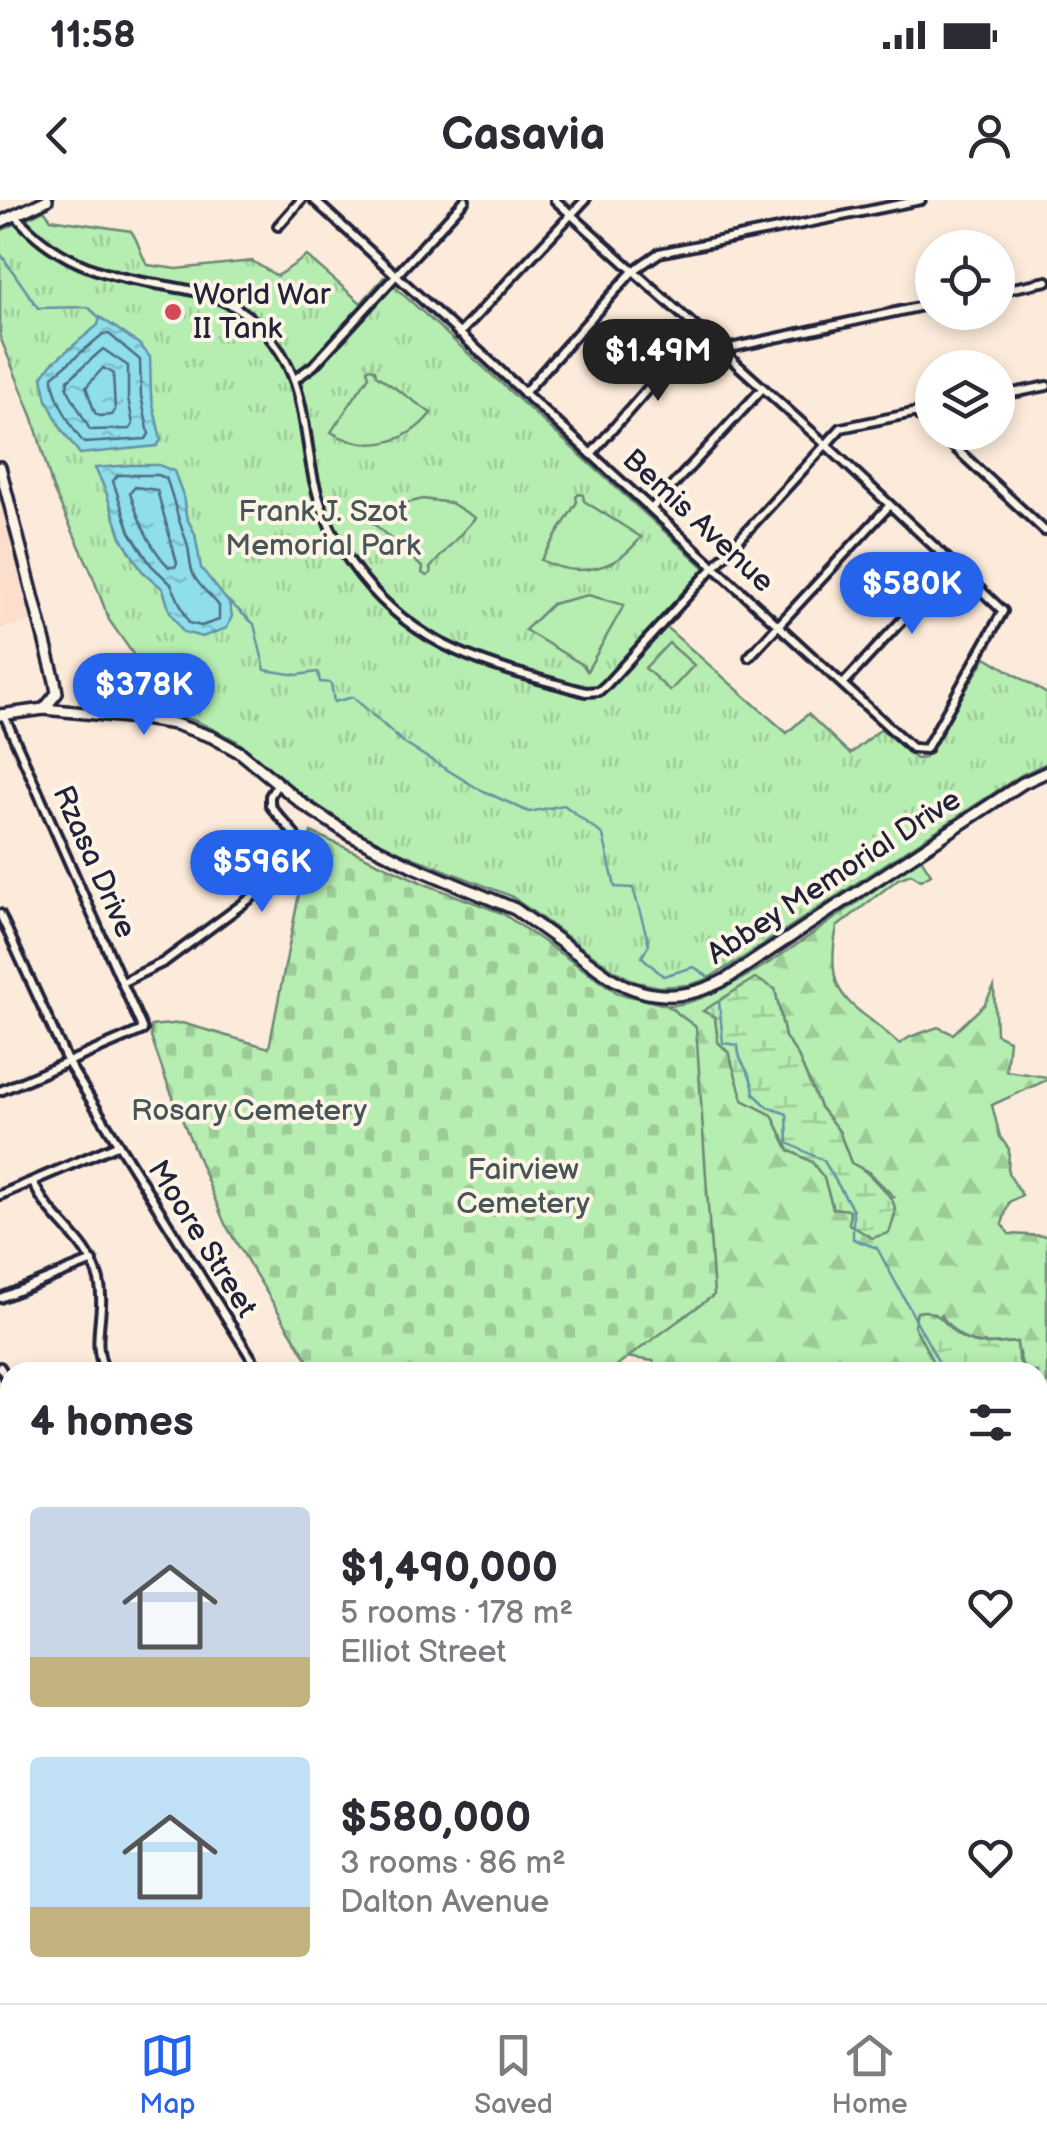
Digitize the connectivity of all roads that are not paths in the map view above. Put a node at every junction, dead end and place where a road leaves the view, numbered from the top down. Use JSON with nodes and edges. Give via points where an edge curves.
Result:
{"nodes":[{"id":1,"x":46,"y":200,"type":"edge"},
{"id":2,"x":301,"y":200,"type":"edge"},
{"id":3,"x":314,"y":200,"type":"edge"},
{"id":4,"x":465,"y":200,"type":"edge"},
{"id":5,"x":555,"y":200,"type":"edge"},
{"id":6,"x":585,"y":200,"type":"edge"},
{"id":7,"x":922,"y":200,"type":"edge"},
{"id":8,"x":570,"y":214,"type":"junction"},
{"id":9,"x":16,"y":216,"type":"junction"},
{"id":10,"x":0,"y":222,"type":"edge"},
{"id":11,"x":278,"y":226,"type":"dead end"},
{"id":12,"x":634,"y":271,"type":"junction"},
{"id":13,"x":395,"y":275,"type":"junction"},
{"id":14,"x":1047,"y":281,"type":"edge"},
{"id":15,"x":1015,"y":288,"type":"edge"},
{"id":16,"x":915,"y":308,"type":"edge"},
{"id":17,"x":698,"y":331,"type":"junction"},
{"id":18,"x":459,"y":334,"type":"junction"},
{"id":19,"x":720,"y":350,"type":"junction"},
{"id":20,"x":295,"y":380,"type":"junction"},
{"id":21,"x":1047,"y":386,"type":"edge"},
{"id":22,"x":762,"y":389,"type":"junction"},
{"id":23,"x":524,"y":393,"type":"junction"},
{"id":24,"x":1015,"y":393,"type":"edge"},
{"id":25,"x":915,"y":412,"type":"edge"},
{"id":26,"x":824,"y":444,"type":"junction"},
{"id":27,"x":957,"y":450,"type":"edge"},
{"id":28,"x":591,"y":454,"type":"junction"},
{"id":29,"x":0,"y":467,"type":"edge"},
{"id":30,"x":889,"y":506,"type":"junction"},
{"id":31,"x":652,"y":508,"type":"junction"},
{"id":32,"x":1044,"y":531,"type":"dead end"},
{"id":33,"x":954,"y":564,"type":"junction"},
{"id":34,"x":714,"y":567,"type":"junction"},
{"id":35,"x":778,"y":626,"type":"junction"},
{"id":36,"x":749,"y":657,"type":"dead end"},
{"id":37,"x":842,"y":684,"type":"junction"},
{"id":38,"x":44,"y":709,"type":"junction"},
{"id":39,"x":2,"y":714,"type":"edge"},
{"id":40,"x":1047,"y":772,"type":"edge"},
{"id":41,"x":278,"y":783,"type":"junction"},
{"id":42,"x":0,"y":914,"type":"edge"},
{"id":43,"x":124,"y":982,"type":"junction"},
{"id":44,"x":68,"y":1064,"type":"junction"},
{"id":45,"x":0,"y":1091,"type":"edge"},
{"id":46,"x":117,"y":1145,"type":"junction"},
{"id":47,"x":33,"y":1182,"type":"junction"},
{"id":48,"x":0,"y":1195,"type":"edge"},
{"id":49,"x":92,"y":1262,"type":"junction"},
{"id":50,"x":0,"y":1298,"type":"edge"},
{"id":51,"x":102,"y":1362,"type":"edge"},
{"id":52,"x":254,"y":1362,"type":"edge"}],
"edges":[{"from":1,"to":9,"type":"main road"},
{"from":2,"to":11,"type":"street"},
{"from":3,"to":13,"type":"street","name":"Bemis Avenue"},
{"from":4,"to":13,"type":"street"},
{"from":5,"to":8,"type":"street"},
{"from":6,"to":8,"type":"street"},
{"from":7,"to":12,"type":"street","via":[[667,250]]},
{"from":8,"to":12,"type":"street"},
{"from":8,"to":18,"type":"street"},
{"from":9,"to":10,"type":"main road"},
{"from":9,"to":20,"type":"street","via":[[48,247],[90,269],[202,291],[234,306],[267,334]]},
{"from":12,"to":17,"type":"street"},
{"from":12,"to":23,"type":"street"},
{"from":13,"to":18,"type":"street","name":"Bemis Avenue"},
{"from":13,"to":20,"type":"street"},
{"from":14,"to":15,"type":"street"},
{"from":16,"to":19,"type":"street"},
{"from":17,"to":19,"type":"street"},
{"from":17,"to":28,"type":"street"},
{"from":18,"to":23,"type":"street","name":"Bemis Avenue"},
{"from":19,"to":22,"type":"street"},
{"from":20,"to":34,"type":"street","via":[[315,485],[332,532],[372,589],[424,633],[475,658],[592,692],[606,685]]},
{"from":21,"to":24,"type":"street"},
{"from":22,"to":26,"type":"street"},
{"from":22,"to":31,"type":"street"},
{"from":23,"to":28,"type":"street","name":"Bemis Avenue"},
{"from":25,"to":26,"type":"street","via":[[841,428]]},
{"from":26,"to":30,"type":"street"},
{"from":26,"to":34,"type":"street"},
{"from":27,"to":32,"type":"street"},
{"from":28,"to":31,"type":"street","name":"Bemis Avenue"},
{"from":29,"to":38,"type":"main road","via":[[55,681],[57,693]]},
{"from":30,"to":33,"type":"street"},
{"from":30,"to":35,"type":"street"},
{"from":31,"to":34,"type":"street","name":"Bemis Avenue"},
{"from":33,"to":37,"type":"street"},
{"from":33,"to":37,"type":"street","name":"Bemis Avenue","via":[[1004,611],[930,743],[920,751],[912,748]]},
{"from":34,"to":35,"type":"street","name":"Bemis Avenue"},
{"from":35,"to":36,"type":"street"},
{"from":35,"to":37,"type":"street","name":"Bemis Avenue"},
{"from":38,"to":39,"type":"main road","name":"Abbey Memorial Drive"},
{"from":38,"to":41,"type":"main road","name":"Abbey Memorial Drive","via":[[189,728],[230,746]]},
{"from":39,"to":43,"type":"street","name":"Rzasa Drive"},
{"from":40,"to":41,"type":"main road","name":"Abbey Memorial Drive","via":[[728,978],[700,992],[664,996],[617,982],[502,902],[360,841]]},
{"from":41,"to":43,"type":"street","via":[[270,805],[298,839],[290,870],[164,962]]},
{"from":42,"to":44,"type":"street","name":"Moore Street"},
{"from":43,"to":44,"type":"street","name":"Rzasa Drive","via":[[143,1030]]},
{"from":44,"to":45,"type":"street"},
{"from":44,"to":46,"type":"street","name":"Moore Street"},
{"from":46,"to":47,"type":"street"},
{"from":46,"to":52,"type":"street","name":"Moore Street"},
{"from":47,"to":48,"type":"street"},
{"from":47,"to":49,"type":"street"},
{"from":49,"to":50,"type":"street"},
{"from":49,"to":51,"type":"street","via":[[102,1303]]}]}
